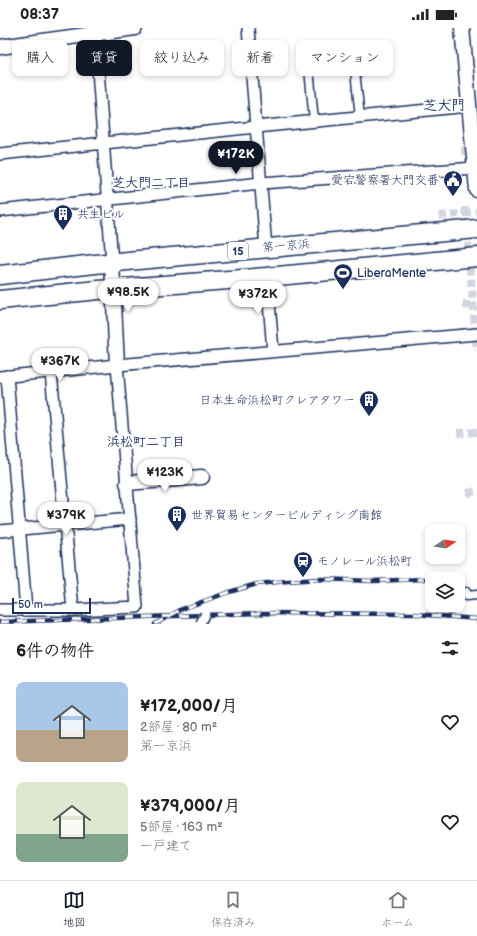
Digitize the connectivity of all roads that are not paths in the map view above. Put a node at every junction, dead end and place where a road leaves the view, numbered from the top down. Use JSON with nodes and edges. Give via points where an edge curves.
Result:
{"nodes":[{"id":1,"x":136,"y":28,"type":"edge"},
{"id":2,"x":248,"y":28,"type":"edge"},
{"id":3,"x":462,"y":28,"type":"edge"},
{"id":4,"x":95,"y":31,"type":"edge"},
{"id":5,"x":0,"y":47,"type":"edge"},
{"id":6,"x":310,"y":76,"type":"edge"},
{"id":7,"x":356,"y":76,"type":"edge"},
{"id":8,"x":472,"y":109,"type":"edge"},
{"id":9,"x":360,"y":117,"type":"junction"},
{"id":10,"x":314,"y":121,"type":"junction"},
{"id":11,"x":256,"y":127,"type":"junction"},
{"id":12,"x":102,"y":144,"type":"junction"},
{"id":13,"x":0,"y":154,"type":"edge"},
{"id":14,"x":476,"y":165,"type":"edge"},
{"id":15,"x":261,"y":183,"type":"junction"},
{"id":16,"x":477,"y":190,"type":"edge"},
{"id":17,"x":108,"y":200,"type":"junction"},
{"id":18,"x":0,"y":211,"type":"edge"},
{"id":19,"x":477,"y":229,"type":"tunnel mouth"},
{"id":20,"x":266,"y":248,"type":"junction"},
{"id":21,"x":477,"y":257,"type":"edge"},
{"id":22,"x":112,"y":263,"type":"junction"},
{"id":23,"x":0,"y":275,"type":"edge"},
{"id":24,"x":267,"y":277,"type":"junction"},
{"id":25,"x":113,"y":289,"type":"junction"},
{"id":26,"x":0,"y":300,"type":"edge"},
{"id":27,"x":477,"y":334,"type":"edge"},
{"id":28,"x":273,"y":352,"type":"junction"},
{"id":29,"x":118,"y":365,"type":"junction"},
{"id":30,"x":51,"y":372,"type":"junction"},
{"id":31,"x":4,"y":376,"type":"edge"},
{"id":32,"x":202,"y":477,"type":"dead end"},
{"id":33,"x":127,"y":483,"type":"junction"},
{"id":34,"x":130,"y":519,"type":"junction"},
{"id":35,"x":66,"y":525,"type":"junction"},
{"id":36,"x":20,"y":529,"type":"junction"},
{"id":37,"x":0,"y":531,"type":"edge"},
{"id":38,"x":466,"y":592,"type":"dead end"},
{"id":39,"x":477,"y":595,"type":"edge"},
{"id":40,"x":0,"y":610,"type":"edge"},
{"id":41,"x":26,"y":610,"type":"junction"},
{"id":42,"x":73,"y":610,"type":"junction"},
{"id":43,"x":205,"y":614,"type":"dead end"},
{"id":44,"x":200,"y":624,"type":"edge"}],
"edges":[{"from":1,"to":4,"type":"street"},
{"from":2,"to":11,"type":"street"},
{"from":3,"to":8,"type":"street"},
{"from":4,"to":5,"type":"street"},
{"from":4,"to":12,"type":"street"},
{"from":6,"to":10,"type":"street"},
{"from":7,"to":9,"type":"street"},
{"from":8,"to":9,"type":"street"},
{"from":8,"to":14,"type":"street"},
{"from":9,"to":10,"type":"street"},
{"from":10,"to":11,"type":"street"},
{"from":11,"to":12,"type":"street"},
{"from":11,"to":15,"type":"street"},
{"from":12,"to":13,"type":"street"},
{"from":12,"to":17,"type":"street"},
{"from":14,"to":15,"type":"street"},
{"from":14,"to":16,"type":"street"},
{"from":15,"to":17,"type":"street"},
{"from":15,"to":20,"type":"street"},
{"from":17,"to":18,"type":"street"},
{"from":17,"to":22,"type":"street"},
{"from":19,"to":20,"type":"highway","name":"第一京浜","number":"15"},
{"from":20,"to":22,"type":"highway","name":"第一京浜","number":"15"},
{"from":21,"to":24,"type":"highway"},
{"from":22,"to":23,"type":"highway","name":"第一京浜","number":"15"},
{"from":22,"to":25,"type":"street"},
{"from":24,"to":25,"type":"highway"},
{"from":24,"to":28,"type":"street"},
{"from":25,"to":26,"type":"highway"},
{"from":25,"to":29,"type":"street"},
{"from":27,"to":28,"type":"street"},
{"from":28,"to":29,"type":"street"},
{"from":29,"to":30,"type":"street"},
{"from":29,"to":33,"type":"street"},
{"from":30,"to":31,"type":"street"},
{"from":30,"to":35,"type":"street"},
{"from":31,"to":36,"type":"street"},
{"from":32,"to":33,"type":"street"},
{"from":33,"to":34,"type":"street"},
{"from":34,"to":35,"type":"street"},
{"from":34,"to":42,"type":"street","via":[[137,607]]},
{"from":35,"to":36,"type":"street"},
{"from":35,"to":42,"type":"street"},
{"from":36,"to":37,"type":"street"},
{"from":36,"to":41,"type":"street"},
{"from":38,"to":39,"type":"street","via":[[466,596]]},
{"from":40,"to":41,"type":"street"},
{"from":41,"to":42,"type":"street"},
{"from":43,"to":44,"type":"street","bridge":true}]}
